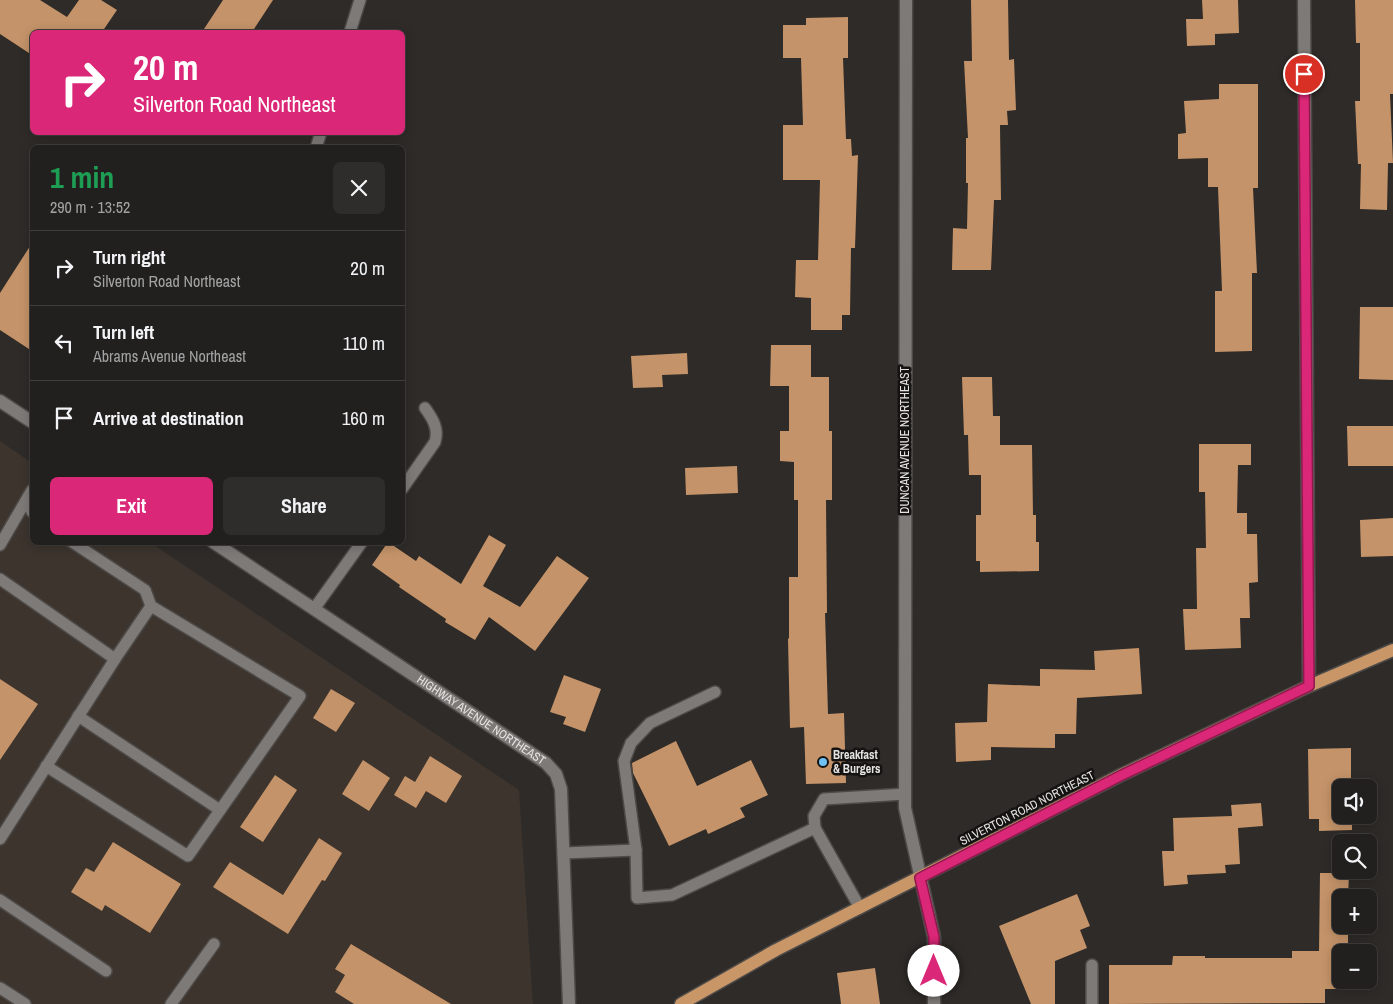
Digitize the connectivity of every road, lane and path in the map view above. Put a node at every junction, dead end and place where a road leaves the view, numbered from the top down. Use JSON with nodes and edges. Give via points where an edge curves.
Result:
{"nodes":[{"id":1,"x":360,"y":0,"type":"edge"},
{"id":2,"x":906,"y":0,"type":"edge"},
{"id":3,"x":1304,"y":0,"type":"edge"},
{"id":4,"x":351,"y":30,"type":"edge"},
{"id":5,"x":0,"y":401,"type":"edge"},
{"id":6,"x":425,"y":408,"type":"dead end"},
{"id":7,"x":30,"y":421,"type":"edge"},
{"id":8,"x":405,"y":485,"type":"edge"},
{"id":9,"x":30,"y":495,"type":"edge"},
{"id":10,"x":0,"y":545,"type":"edge"},
{"id":11,"x":77,"y":545,"type":"edge"},
{"id":12,"x":218,"y":545,"type":"edge"},
{"id":13,"x":360,"y":545,"type":"edge"},
{"id":14,"x":0,"y":579,"type":"edge"},
{"id":15,"x":151,"y":606,"type":"junction"},
{"id":16,"x":314,"y":609,"type":"junction"},
{"id":17,"x":1393,"y":650,"type":"edge"},
{"id":18,"x":115,"y":659,"type":"junction"},
{"id":19,"x":1309,"y":686,"type":"junction"},
{"id":20,"x":715,"y":692,"type":"dead end"},
{"id":21,"x":78,"y":716,"type":"junction"},
{"id":22,"x":46,"y":766,"type":"junction"},
{"id":23,"x":905,"y":794,"type":"junction"},
{"id":24,"x":220,"y":810,"type":"junction"},
{"id":25,"x":815,"y":828,"type":"junction"},
{"id":26,"x":0,"y":839,"type":"edge"},
{"id":27,"x":636,"y":850,"type":"junction"},
{"id":28,"x":564,"y":853,"type":"junction"},
{"id":29,"x":920,"y":878,"type":"junction"},
{"id":30,"x":0,"y":900,"type":"edge"},
{"id":31,"x":860,"y":908,"type":"junction"},
{"id":32,"x":214,"y":944,"type":"dead end"},
{"id":33,"x":1092,"y":965,"type":"dead end"},
{"id":34,"x":106,"y":971,"type":"dead end"},
{"id":35,"x":0,"y":988,"type":"edge"},
{"id":36,"x":25,"y":1004,"type":"edge"},
{"id":37,"x":171,"y":1004,"type":"edge"},
{"id":38,"x":569,"y":1004,"type":"edge"},
{"id":39,"x":681,"y":1004,"type":"edge"},
{"id":40,"x":934,"y":1004,"type":"edge"},
{"id":41,"x":1092,"y":1004,"type":"edge"}],
"edges":[{"from":1,"to":4,"type":"lane"},
{"from":2,"to":23,"type":"street","name":"DUNCAN AVENUE NORTHEAST"},
{"from":3,"to":19,"type":"street"},
{"from":5,"to":7,"type":"street"},
{"from":6,"to":8,"type":"lane","via":[[437,436]]},
{"from":9,"to":10,"type":"lane"},
{"from":11,"to":15,"type":"lane","via":[[145,590]]},
{"from":12,"to":16,"type":"street","name":"HIGHWAY AVENUE NORTHEAST"},
{"from":13,"to":16,"type":"lane"},
{"from":14,"to":18,"type":"lane"},
{"from":15,"to":18,"type":"lane"},
{"from":15,"to":24,"type":"lane","via":[[300,696]]},
{"from":16,"to":28,"type":"street","name":"HIGHWAY AVENUE NORTHEAST","via":[[546,763],[556,774],[561,790]]},
{"from":17,"to":19,"type":"main road","name":"SILVERTON ROAD NORTHEAST"},
{"from":18,"to":21,"type":"lane"},
{"from":19,"to":29,"type":"main road","name":"SILVERTON ROAD NORTHEAST","via":[[1122,775]]},
{"from":20,"to":27,"type":"lane","via":[[650,723],[632,743],[624,761]]},
{"from":21,"to":22,"type":"lane"},
{"from":21,"to":24,"type":"lane"},
{"from":22,"to":24,"type":"lane","via":[[188,856]]},
{"from":22,"to":26,"type":"lane"},
{"from":23,"to":25,"type":"lane","via":[[824,799],[814,816]]},
{"from":23,"to":29,"type":"street","name":"DUNCAN AVENUE NORTHEAST"},
{"from":25,"to":27,"type":"lane","via":[[672,895],[637,898]]},
{"from":25,"to":31,"type":"lane"},
{"from":27,"to":28,"type":"lane"},
{"from":28,"to":38,"type":"street","name":"HIGHWAY AVENUE NORTHEAST"},
{"from":29,"to":31,"type":"main road","name":"SILVERTON ROAD NORTHEAST"},
{"from":29,"to":40,"type":"street","name":"DUNCAN AVENUE NORTHEAST","via":[[934,937]]},
{"from":30,"to":34,"type":"lane"},
{"from":31,"to":39,"type":"main road","name":"SILVERTON ROAD NORTHEAST","via":[[776,950]]},
{"from":32,"to":37,"type":"lane"},
{"from":33,"to":41,"type":"lane"},
{"from":35,"to":36,"type":"lane"}]}
